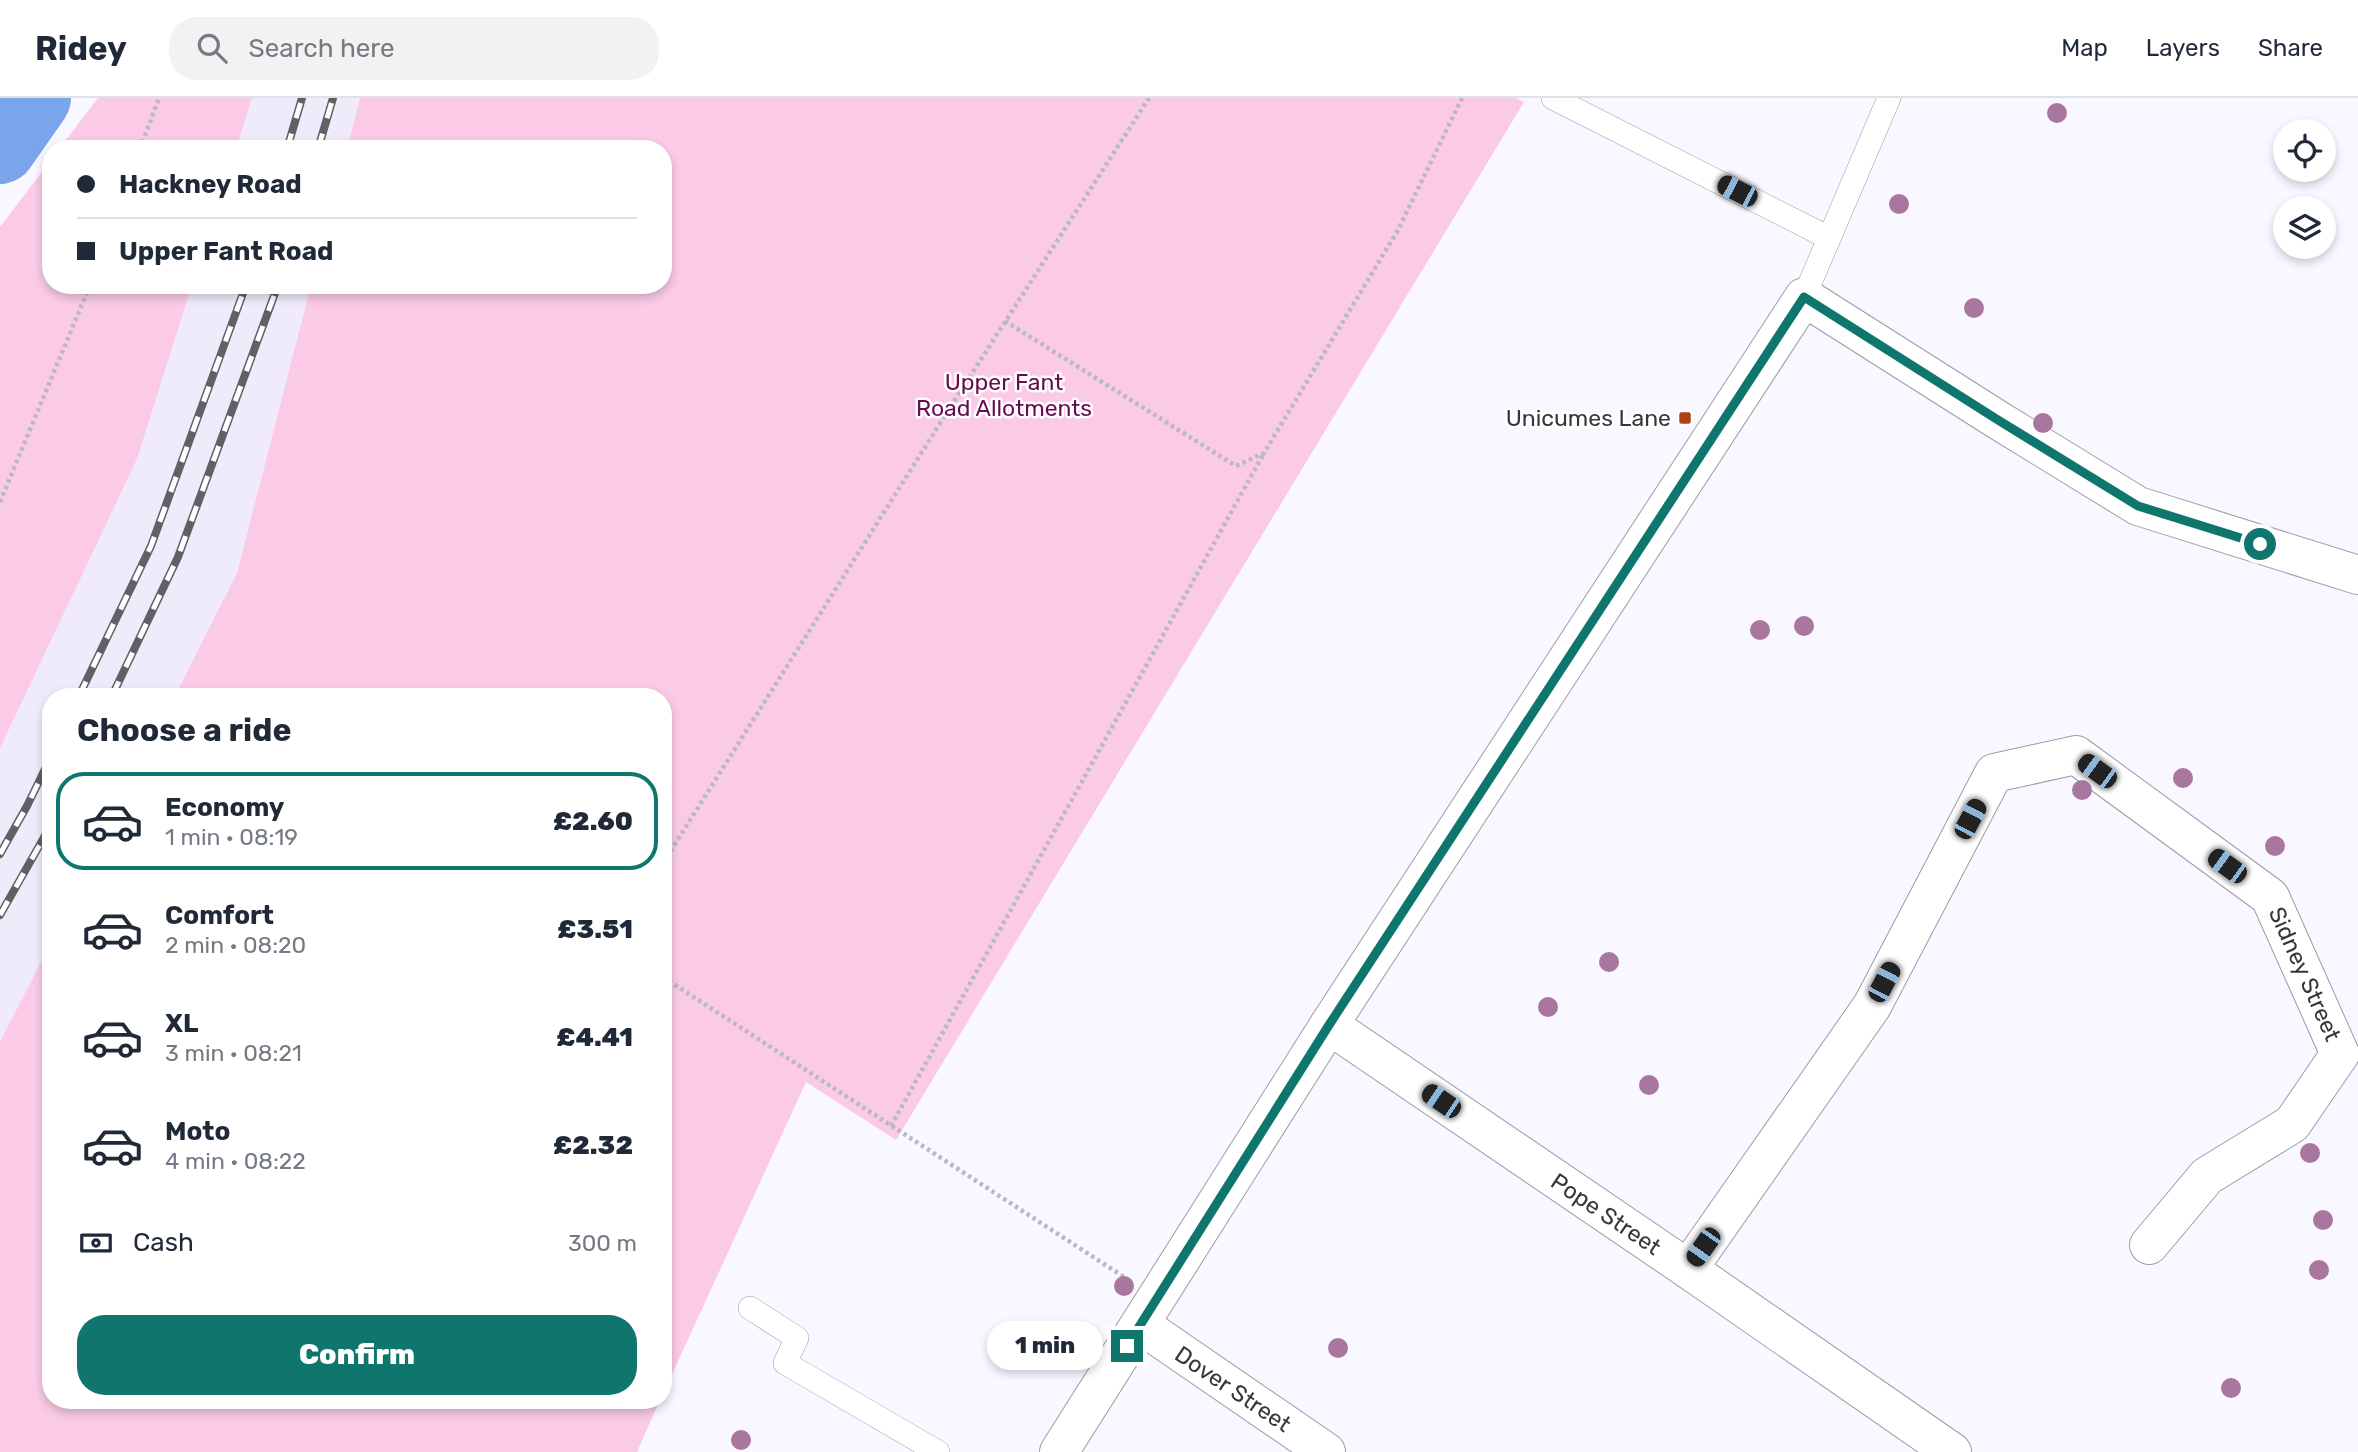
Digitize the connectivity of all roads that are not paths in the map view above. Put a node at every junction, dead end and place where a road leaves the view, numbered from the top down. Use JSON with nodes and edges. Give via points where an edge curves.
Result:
{"nodes":[{"id":1,"x":1553,"y":98,"type":"edge"},
{"id":2,"x":1889,"y":98,"type":"edge"},
{"id":3,"x":1829,"y":238,"type":"junction"},
{"id":4,"x":1804,"y":297,"type":"junction"},
{"id":5,"x":2358,"y":575,"type":"edge"},
{"id":6,"x":1329,"y":1025,"type":"junction"},
{"id":7,"x":2148,"y":1245,"type":"dead end"},
{"id":8,"x":1688,"y":1269,"type":"junction"},
{"id":9,"x":751,"y":1308,"type":"dead end"},
{"id":10,"x":1149,"y":1312,"type":"junction"},
{"id":11,"x":938,"y":1452,"type":"edge"},
{"id":12,"x":1059,"y":1452,"type":"edge"},
{"id":13,"x":1326,"y":1452,"type":"edge"},
{"id":14,"x":1952,"y":1452,"type":"edge"}],
"edges":[{"from":1,"to":3,"type":"lane"},
{"from":2,"to":3,"type":"lane"},
{"from":3,"to":4,"type":"lane"},
{"from":4,"to":5,"type":"street","via":[[2138,506]]},
{"from":4,"to":6,"type":"street"},
{"from":6,"to":8,"type":"street","name":"Pope Street"},
{"from":6,"to":10,"type":"street"},
{"from":7,"to":8,"type":"street","name":"Sidney Street","via":[[2207,1176],[2292,1124],[2340,1054],[2270,897],[2076,755],[1994,773],[1872,1006]]},
{"from":8,"to":14,"type":"street","name":"Pope Street"},
{"from":9,"to":11,"type":"lane","via":[[797,1338],[785,1363]]},
{"from":10,"to":12,"type":"street"},
{"from":10,"to":13,"type":"street","name":"Dover Street"}]}
